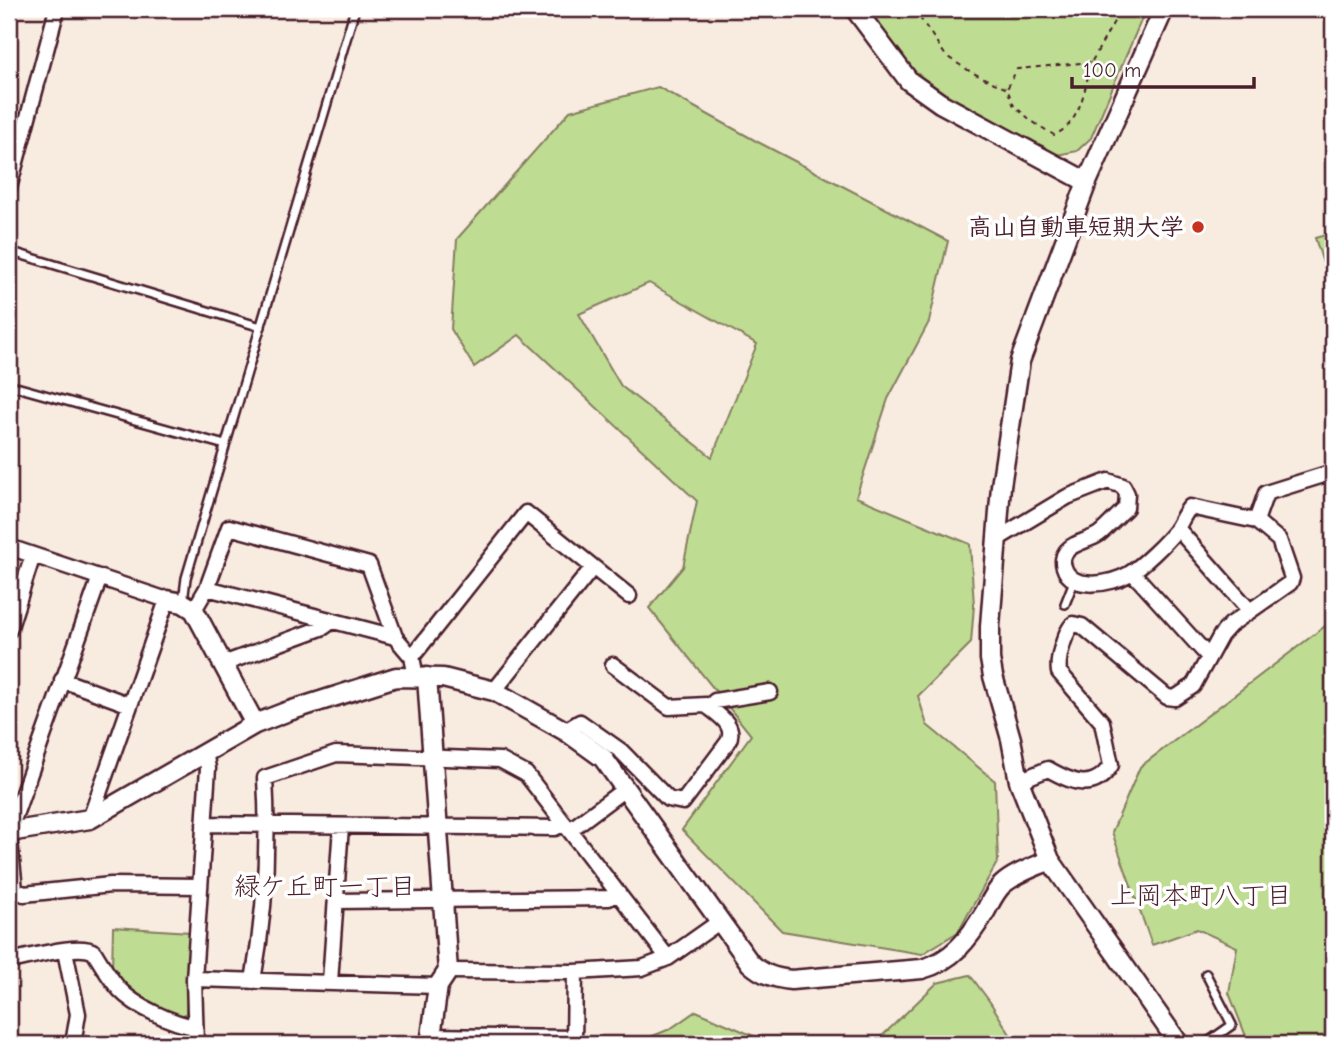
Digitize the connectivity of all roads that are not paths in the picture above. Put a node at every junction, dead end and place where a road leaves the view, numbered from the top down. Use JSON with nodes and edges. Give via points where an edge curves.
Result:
{"nodes":[{"id":1,"x":57,"y":9,"type":"edge"},
{"id":2,"x":355,"y":9,"type":"edge"},
{"id":3,"x":856,"y":9,"type":"edge"},
{"id":4,"x":1164,"y":9,"type":"edge"},
{"id":5,"x":1087,"y":182,"type":"junction"},
{"id":6,"x":9,"y":188,"type":"edge"},
{"id":7,"x":9,"y":251,"type":"edge"},
{"id":8,"x":261,"y":327,"type":"junction"},
{"id":9,"x":9,"y":385,"type":"edge"},
{"id":10,"x":225,"y":445,"type":"junction"},
{"id":11,"x":1332,"y":475,"type":"edge"},
{"id":12,"x":1256,"y":521,"type":"junction"},
{"id":13,"x":1177,"y":528,"type":"junction"},
{"id":14,"x":997,"y":539,"type":"junction"},
{"id":15,"x":9,"y":547,"type":"edge"},
{"id":16,"x":33,"y":555,"type":"junction"},
{"id":17,"x":593,"y":567,"type":"junction"},
{"id":18,"x":1132,"y":572,"type":"junction"},
{"id":19,"x":100,"y":577,"type":"junction"},
{"id":20,"x":1074,"y":581,"type":"junction"},
{"id":21,"x":207,"y":587,"type":"junction"},
{"id":22,"x":629,"y":596,"type":"dead end"},
{"id":23,"x":181,"y":604,"type":"junction"},
{"id":24,"x":1065,"y":604,"type":"dead end"},
{"id":25,"x":1250,"y":611,"type":"junction"},
{"id":26,"x":332,"y":621,"type":"junction"},
{"id":27,"x":9,"y":630,"type":"edge"},
{"id":28,"x":395,"y":637,"type":"junction"},
{"id":29,"x":1208,"y":656,"type":"junction"},
{"id":30,"x":412,"y":657,"type":"junction"},
{"id":31,"x":223,"y":664,"type":"junction"},
{"id":32,"x":613,"y":665,"type":"dead end"},
{"id":33,"x":421,"y":677,"type":"junction"},
{"id":34,"x":62,"y":680,"type":"junction"},
{"id":35,"x":494,"y":691,"type":"junction"},
{"id":36,"x":770,"y":692,"type":"dead end"},
{"id":37,"x":130,"y":705,"type":"junction"},
{"id":38,"x":709,"y":707,"type":"junction"},
{"id":39,"x":255,"y":724,"type":"junction"},
{"id":40,"x":565,"y":731,"type":"junction"},
{"id":41,"x":205,"y":752,"type":"junction"},
{"id":42,"x":433,"y":757,"type":"junction"},
{"id":43,"x":1019,"y":781,"type":"junction"},
{"id":44,"x":626,"y":788,"type":"junction"},
{"id":45,"x":90,"y":819,"type":"junction"},
{"id":46,"x":204,"y":824,"type":"junction"},
{"id":47,"x":268,"y":825,"type":"junction"},
{"id":48,"x":341,"y":826,"type":"junction"},
{"id":49,"x":439,"y":826,"type":"junction"},
{"id":50,"x":567,"y":827,"type":"junction"},
{"id":51,"x":9,"y":832,"type":"edge"},
{"id":52,"x":1050,"y":860,"type":"junction"},
{"id":53,"x":200,"y":887,"type":"junction"},
{"id":54,"x":618,"y":893,"type":"junction"},
{"id":55,"x":443,"y":900,"type":"junction"},
{"id":56,"x":336,"y":901,"type":"junction"},
{"id":57,"x":719,"y":922,"type":"junction"},
{"id":58,"x":65,"y":951,"type":"junction"},
{"id":59,"x":668,"y":958,"type":"junction"},
{"id":60,"x":9,"y":961,"type":"edge"},
{"id":61,"x":448,"y":971,"type":"junction"},
{"id":62,"x":575,"y":972,"type":"junction"},
{"id":63,"x":1206,"y":974,"type":"dead end"},
{"id":64,"x":194,"y":979,"type":"junction"},
{"id":65,"x":253,"y":981,"type":"junction"},
{"id":66,"x":330,"y":982,"type":"junction"},
{"id":67,"x":438,"y":986,"type":"junction"},
{"id":68,"x":195,"y":1027,"type":"junction"},
{"id":69,"x":431,"y":1040,"type":"edge"},
{"id":70,"x":574,"y":1041,"type":"edge"},
{"id":71,"x":73,"y":1044,"type":"edge"},
{"id":72,"x":196,"y":1044,"type":"edge"},
{"id":73,"x":1179,"y":1044,"type":"edge"},
{"id":74,"x":1205,"y":1044,"type":"edge"}],
"edges":[{"from":1,"to":6,"type":"street"},
{"from":2,"to":8,"type":"lane"},
{"from":3,"to":5,"type":"street","via":[[909,81],[940,103]]},
{"from":4,"to":5,"type":"street"},
{"from":5,"to":14,"type":"street","via":[[1020,360]]},
{"from":7,"to":8,"type":"lane"},
{"from":8,"to":10,"type":"lane"},
{"from":9,"to":10,"type":"lane"},
{"from":10,"to":23,"type":"lane"},
{"from":11,"to":12,"type":"street","via":[[1266,493]]},
{"from":12,"to":13,"type":"street","via":[[1189,507]]},
{"from":12,"to":25,"type":"street","via":[[1279,540],[1292,578]]},
{"from":13,"to":18,"type":"street"},
{"from":13,"to":25,"type":"street"},
{"from":14,"to":20,"type":"street","via":[[1067,497],[1116,482],[1127,494],[1126,508],[1063,557],[1064,569]]},
{"from":14,"to":43,"type":"street","via":[[990,659]]},
{"from":15,"to":16,"type":"street"},
{"from":16,"to":19,"type":"street"},
{"from":16,"to":27,"type":"street"},
{"from":17,"to":22,"type":"street"},
{"from":17,"to":30,"type":"street","via":[[526,513]]},
{"from":17,"to":35,"type":"street"},
{"from":18,"to":20,"type":"street","via":[[1086,584]]},
{"from":18,"to":29,"type":"street"},
{"from":19,"to":23,"type":"street"},
{"from":19,"to":34,"type":"street"},
{"from":20,"to":24,"type":"lane"},
{"from":21,"to":23,"type":"street"},
{"from":21,"to":26,"type":"street"},
{"from":21,"to":28,"type":"street","via":[[229,527],[369,565]]},
{"from":23,"to":31,"type":"street"},
{"from":23,"to":37,"type":"street"},
{"from":25,"to":29,"type":"street","via":[[1221,635]]},
{"from":26,"to":28,"type":"street"},
{"from":26,"to":31,"type":"street"},
{"from":28,"to":30,"type":"street"},
{"from":29,"to":43,"type":"street","via":[[1190,689],[1175,698],[1167,697],[1082,626],[1073,624],[1059,672],[1102,722],[1111,765],[1103,775],[1085,783],[1048,769]]},
{"from":30,"to":33,"type":"street"},
{"from":31,"to":39,"type":"street"},
{"from":32,"to":38,"type":"street","via":[[669,708]]},
{"from":33,"to":35,"type":"street"},
{"from":33,"to":39,"type":"street","via":[[379,680]]},
{"from":33,"to":42,"type":"street"},
{"from":34,"to":37,"type":"street"},
{"from":34,"to":51,"type":"street"},
{"from":35,"to":40,"type":"street"},
{"from":36,"to":38,"type":"street","via":[[715,701]]},
{"from":37,"to":45,"type":"street"},
{"from":38,"to":40,"type":"street","via":[[726,721],[731,736],[683,803],[668,799],[621,751],[580,722]]},
{"from":39,"to":41,"type":"street"},
{"from":40,"to":44,"type":"street","via":[[603,758]]},
{"from":41,"to":45,"type":"street"},
{"from":41,"to":46,"type":"street"},
{"from":42,"to":47,"type":"street","via":[[336,754],[265,778]]},
{"from":42,"to":49,"type":"street"},
{"from":42,"to":50,"type":"street","via":[[500,760],[526,774]]},
{"from":43,"to":52,"type":"street"},
{"from":44,"to":50,"type":"street"},
{"from":44,"to":57,"type":"street"},
{"from":45,"to":51,"type":"street"},
{"from":46,"to":47,"type":"street"},
{"from":46,"to":53,"type":"street"},
{"from":47,"to":48,"type":"street"},
{"from":47,"to":65,"type":"street"},
{"from":48,"to":49,"type":"street"},
{"from":48,"to":56,"type":"street"},
{"from":49,"to":50,"type":"street"},
{"from":49,"to":55,"type":"street"},
{"from":50,"to":54,"type":"street"},
{"from":51,"to":53,"type":"street","via":[[15,890],[24,894],[111,886]]},
{"from":52,"to":57,"type":"street","via":[[1007,881],[960,947],[949,958],[922,969],[774,978],[750,962]]},
{"from":52,"to":73,"type":"street"},
{"from":53,"to":64,"type":"street"},
{"from":54,"to":55,"type":"street","via":[[609,898]]},
{"from":54,"to":59,"type":"street"},
{"from":55,"to":56,"type":"street"},
{"from":55,"to":61,"type":"street"},
{"from":56,"to":66,"type":"street"},
{"from":57,"to":59,"type":"street"},
{"from":58,"to":60,"type":"street"},
{"from":58,"to":68,"type":"street","via":[[89,949],[121,992],[168,1020]]},
{"from":58,"to":71,"type":"street","via":[[78,1014]]},
{"from":59,"to":62,"type":"street","via":[[642,968]]},
{"from":61,"to":62,"type":"street"},
{"from":61,"to":67,"type":"street"},
{"from":62,"to":70,"type":"street"},
{"from":63,"to":74,"type":"lane","via":[[1232,1026]]},
{"from":64,"to":65,"type":"street"},
{"from":64,"to":68,"type":"street"},
{"from":65,"to":66,"type":"street"},
{"from":66,"to":67,"type":"street"},
{"from":67,"to":69,"type":"street"},
{"from":68,"to":72,"type":"street"},
{"from":69,"to":70,"type":"street"}]}
